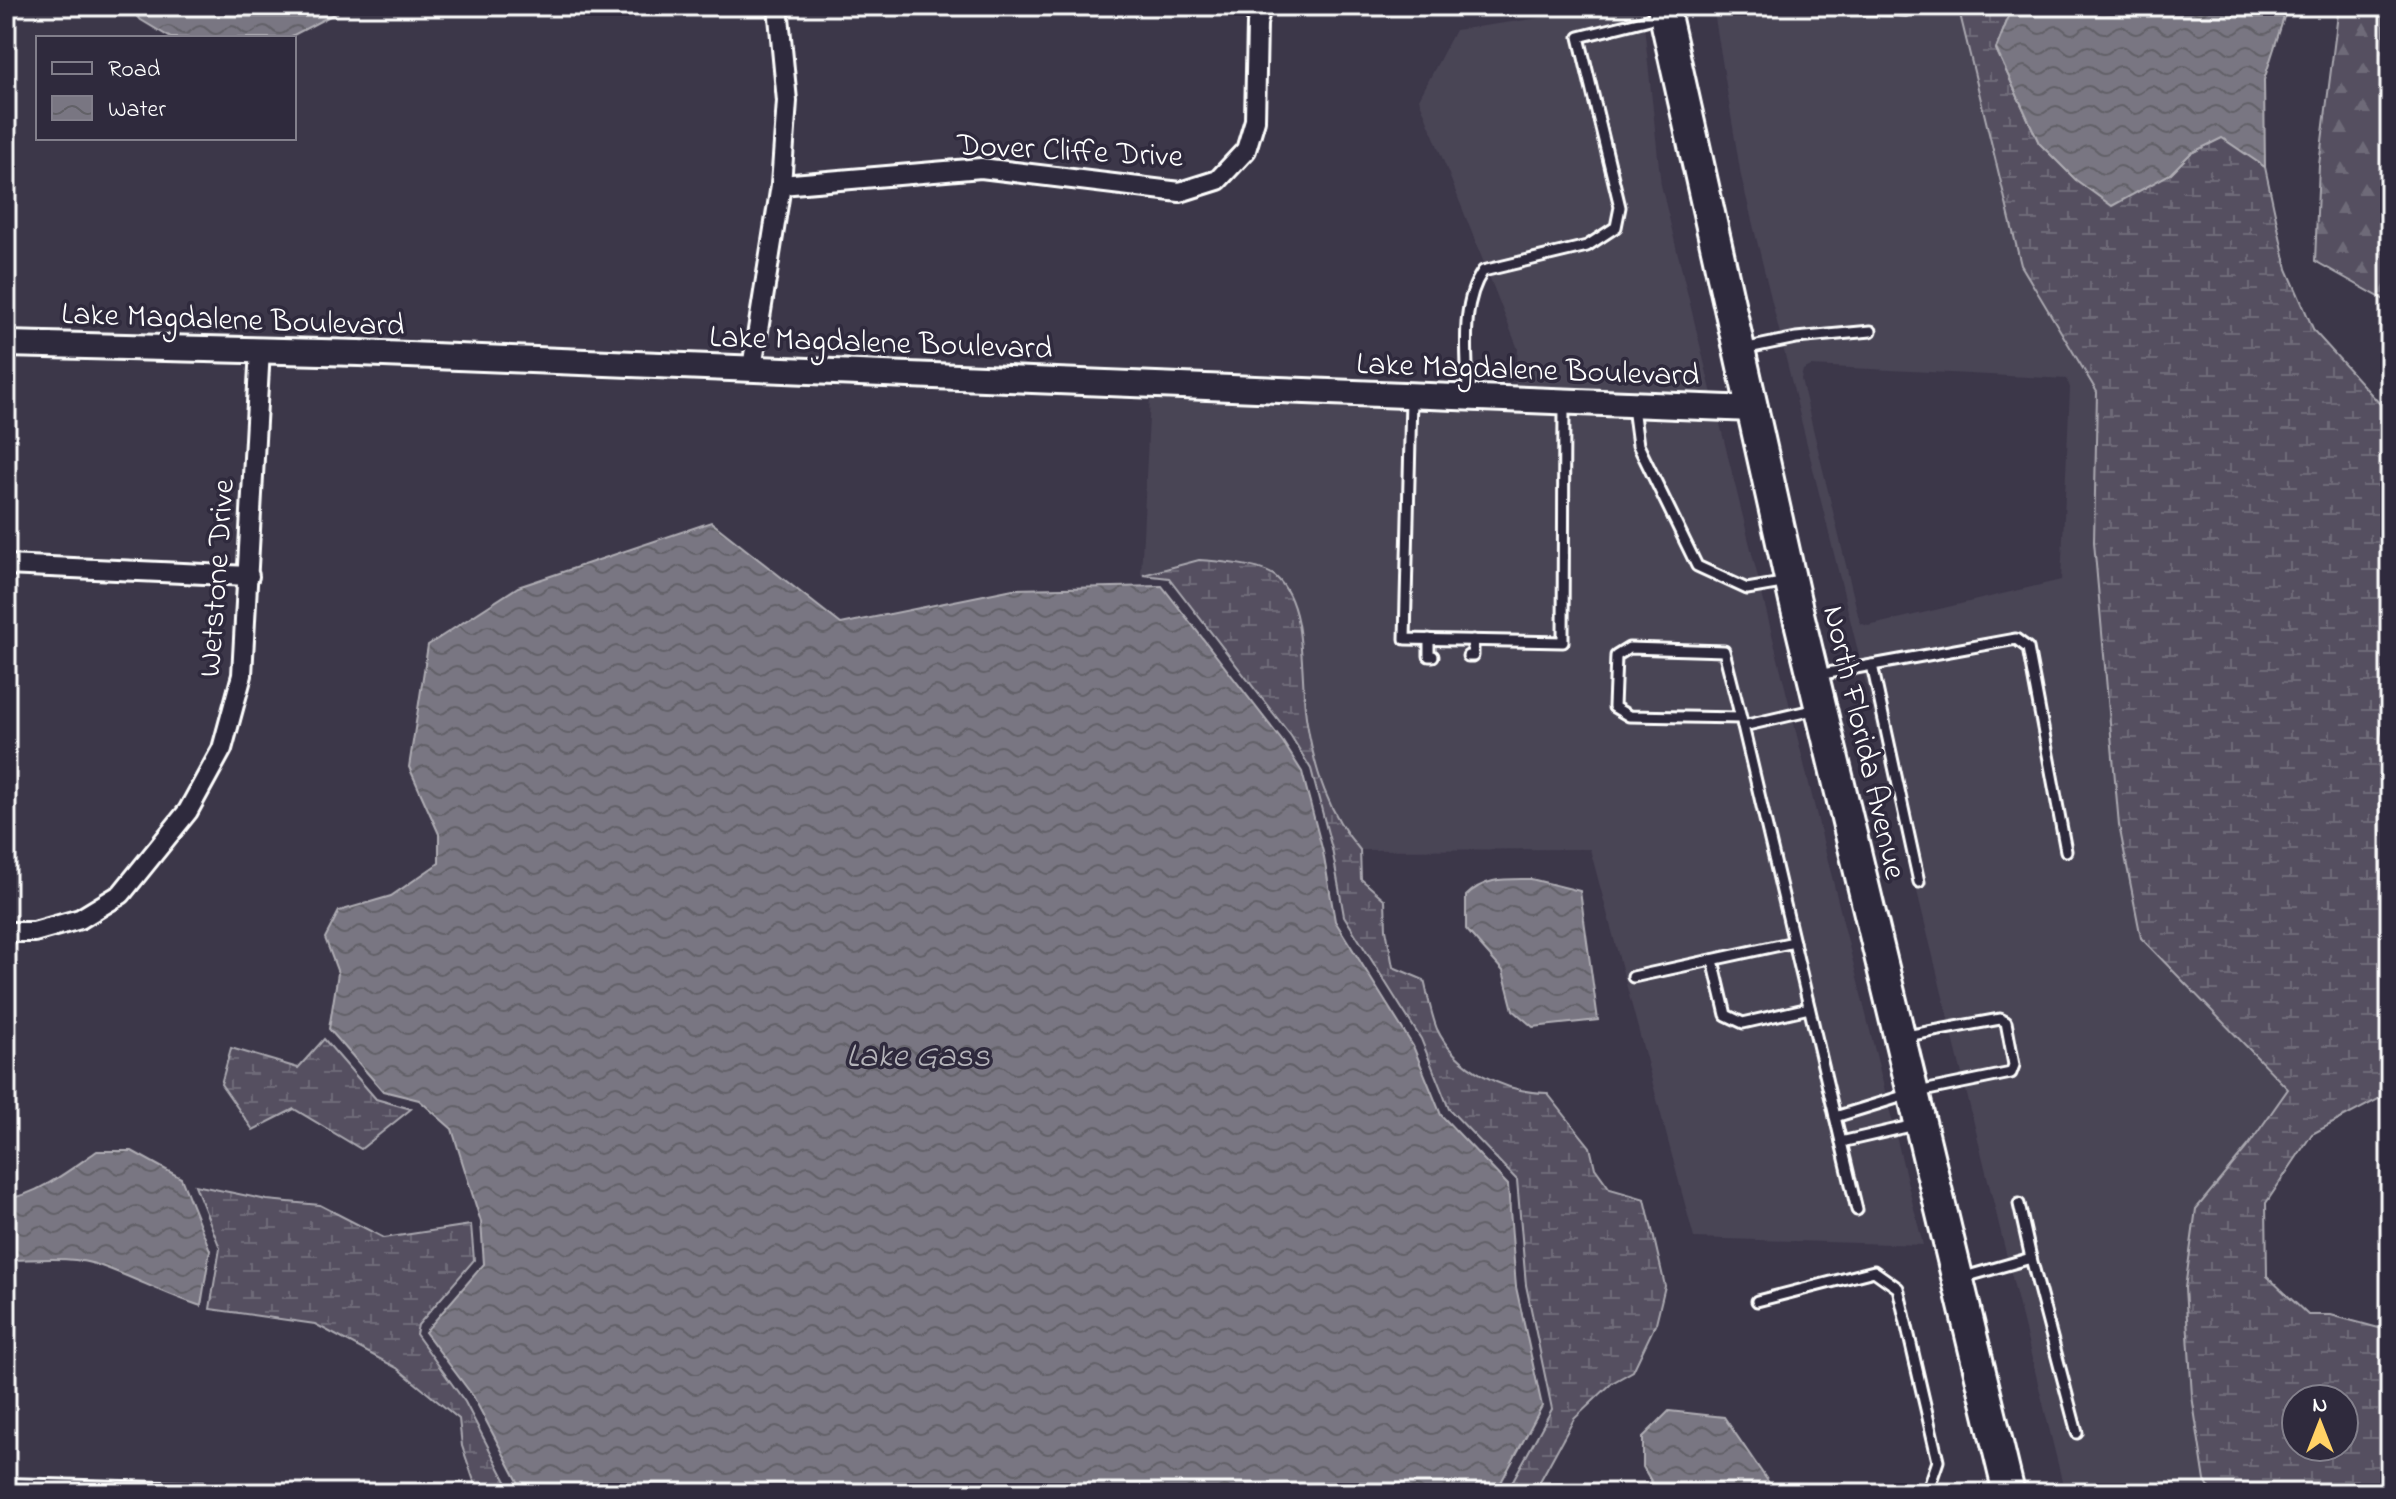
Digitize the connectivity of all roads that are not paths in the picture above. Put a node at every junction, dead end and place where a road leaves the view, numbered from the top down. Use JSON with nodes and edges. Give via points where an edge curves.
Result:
{"nodes":[{"id":1,"x":778,"y":6,"type":"edge"},
{"id":2,"x":1261,"y":6,"type":"edge"},
{"id":3,"x":1824,"y":6,"type":"edge"},
{"id":4,"x":1664,"y":10,"type":"edge"},
{"id":5,"x":1906,"y":10,"type":"dead end"},
{"id":6,"x":781,"y":185,"type":"junction"},
{"id":7,"x":1871,"y":331,"type":"dead end"},
{"id":8,"x":6,"y":344,"type":"edge"},
{"id":9,"x":260,"y":349,"type":"junction"},
{"id":10,"x":1740,"y":350,"type":"junction"},
{"id":11,"x":752,"y":368,"type":"junction"},
{"id":12,"x":1411,"y":395,"type":"junction"},
{"id":13,"x":1468,"y":397,"type":"junction"},
{"id":14,"x":1564,"y":401,"type":"junction"},
{"id":15,"x":1633,"y":404,"type":"junction"},
{"id":16,"x":1753,"y":409,"type":"junction"},
{"id":17,"x":6,"y":565,"type":"edge"},
{"id":18,"x":249,"y":576,"type":"junction"},
{"id":19,"x":1791,"y":582,"type":"junction"},
{"id":20,"x":1429,"y":639,"type":"junction"},
{"id":21,"x":1473,"y":640,"type":"junction"},
{"id":22,"x":1433,"y":656,"type":"dead end"},
{"id":23,"x":1468,"y":656,"type":"dead end"},
{"id":24,"x":1872,"y":665,"type":"junction"},
{"id":25,"x":1813,"y":676,"type":"junction"},
{"id":26,"x":1821,"y":708,"type":"junction"},
{"id":27,"x":1742,"y":722,"type":"junction"},
{"id":28,"x":2066,"y":851,"type":"dead end"},
{"id":29,"x":1919,"y":882,"type":"dead end"},
{"id":30,"x":6,"y":932,"type":"edge"},
{"id":31,"x":1794,"y":942,"type":"junction"},
{"id":32,"x":1713,"y":960,"type":"junction"},
{"id":33,"x":1633,"y":977,"type":"dead end"},
{"id":34,"x":1809,"y":1008,"type":"junction"},
{"id":35,"x":1900,"y":1038,"type":"junction"},
{"id":36,"x":1913,"y":1093,"type":"junction"},
{"id":37,"x":1835,"y":1117,"type":"junction"},
{"id":38,"x":1921,"y":1123,"type":"junction"},
{"id":39,"x":1841,"y":1142,"type":"junction"},
{"id":40,"x":2019,"y":1204,"type":"dead end"},
{"id":41,"x":1857,"y":1210,"type":"dead end"},
{"id":42,"x":2031,"y":1258,"type":"junction"},
{"id":43,"x":1958,"y":1279,"type":"junction"},
{"id":44,"x":1757,"y":1301,"type":"dead end"},
{"id":45,"x":2077,"y":1433,"type":"dead end"},
{"id":46,"x":6,"y":1488,"type":"edge"},
{"id":47,"x":202,"y":1493,"type":"edge"},
{"id":48,"x":1927,"y":1493,"type":"edge"},
{"id":49,"x":2009,"y":1493,"type":"edge"}],
"edges":[{"from":1,"to":6,"type":"street","via":[[787,101]]},
{"from":2,"to":6,"type":"street","name":"Dover Cliffe Drive","via":[[1255,120],[1246,150],[1218,180],[1180,192],[981,168]]},
{"from":3,"to":5,"type":"lane"},
{"from":4,"to":10,"type":"main road","name":"North Florida Avenue"},
{"from":4,"to":13,"type":"lane","via":[[1579,37],[1620,207],[1616,227],[1587,246],[1483,271],[1470,298]]},
{"from":6,"to":11,"type":"street"},
{"from":7,"to":10,"type":"lane"},
{"from":8,"to":9,"type":"street","name":"Lake Magdalene Boulevard"},
{"from":9,"to":11,"type":"street","name":"Lake Magdalene Boulevard"},
{"from":9,"to":18,"type":"street","name":"Wetstone Drive"},
{"from":10,"to":16,"type":"main road","name":"North Florida Avenue"},
{"from":11,"to":12,"type":"street","name":"Lake Magdalene Boulevard"},
{"from":12,"to":13,"type":"street","name":"Lake Magdalene Boulevard"},
{"from":12,"to":20,"type":"lane","via":[[1405,639]]},
{"from":13,"to":14,"type":"street","name":"Lake Magdalene Boulevard"},
{"from":14,"to":15,"type":"street","name":"Lake Magdalene Boulevard"},
{"from":14,"to":21,"type":"lane","via":[[1563,642]]},
{"from":15,"to":16,"type":"street","name":"Lake Magdalene Boulevard"},
{"from":15,"to":19,"type":"lane","via":[[1638,445],[1697,566],[1747,589]]},
{"from":16,"to":19,"type":"main road","name":"North Florida Avenue"},
{"from":17,"to":18,"type":"street"},
{"from":18,"to":30,"type":"street","name":"Wetstone Drive","via":[[242,675],[222,749],[188,811],[121,894],[80,919],[34,932]]},
{"from":19,"to":25,"type":"main road","name":"North Florida Avenue"},
{"from":20,"to":21,"type":"lane"},
{"from":20,"to":22,"type":"lane"},
{"from":21,"to":23,"type":"lane","via":[[1473,656]]},
{"from":24,"to":25,"type":"lane"},
{"from":24,"to":28,"type":"lane","via":[[2016,639],[2024,643]]},
{"from":24,"to":29,"type":"lane"},
{"from":25,"to":26,"type":"main road","name":"North Florida Avenue"},
{"from":26,"to":27,"type":"lane"},
{"from":26,"to":35,"type":"main road","name":"North Florida Avenue"},
{"from":27,"to":27,"type":"lane","via":[[1724,651],[1629,648],[1616,656],[1614,707],[1629,716]]},
{"from":27,"to":31,"type":"lane"},
{"from":31,"to":32,"type":"lane"},
{"from":31,"to":34,"type":"lane"},
{"from":32,"to":33,"type":"lane"},
{"from":32,"to":34,"type":"lane","via":[[1726,1015],[1743,1023]]},
{"from":34,"to":37,"type":"lane"},
{"from":35,"to":36,"type":"main road","name":"North Florida Avenue"},
{"from":35,"to":36,"type":"lane","via":[[2006,1022],[2011,1073]]},
{"from":36,"to":37,"type":"lane"},
{"from":36,"to":38,"type":"main road","name":"North Florida Avenue"},
{"from":37,"to":39,"type":"lane"},
{"from":38,"to":39,"type":"lane"},
{"from":38,"to":43,"type":"main road","name":"North Florida Avenue"},
{"from":39,"to":41,"type":"lane"},
{"from":40,"to":42,"type":"lane"},
{"from":42,"to":43,"type":"lane"},
{"from":42,"to":45,"type":"lane"},
{"from":43,"to":49,"type":"main road","name":"North Florida Avenue"},
{"from":44,"to":48,"type":"lane","via":[[1874,1271],[1898,1288],[1938,1461]]},
{"from":46,"to":47,"type":"street"}]}
